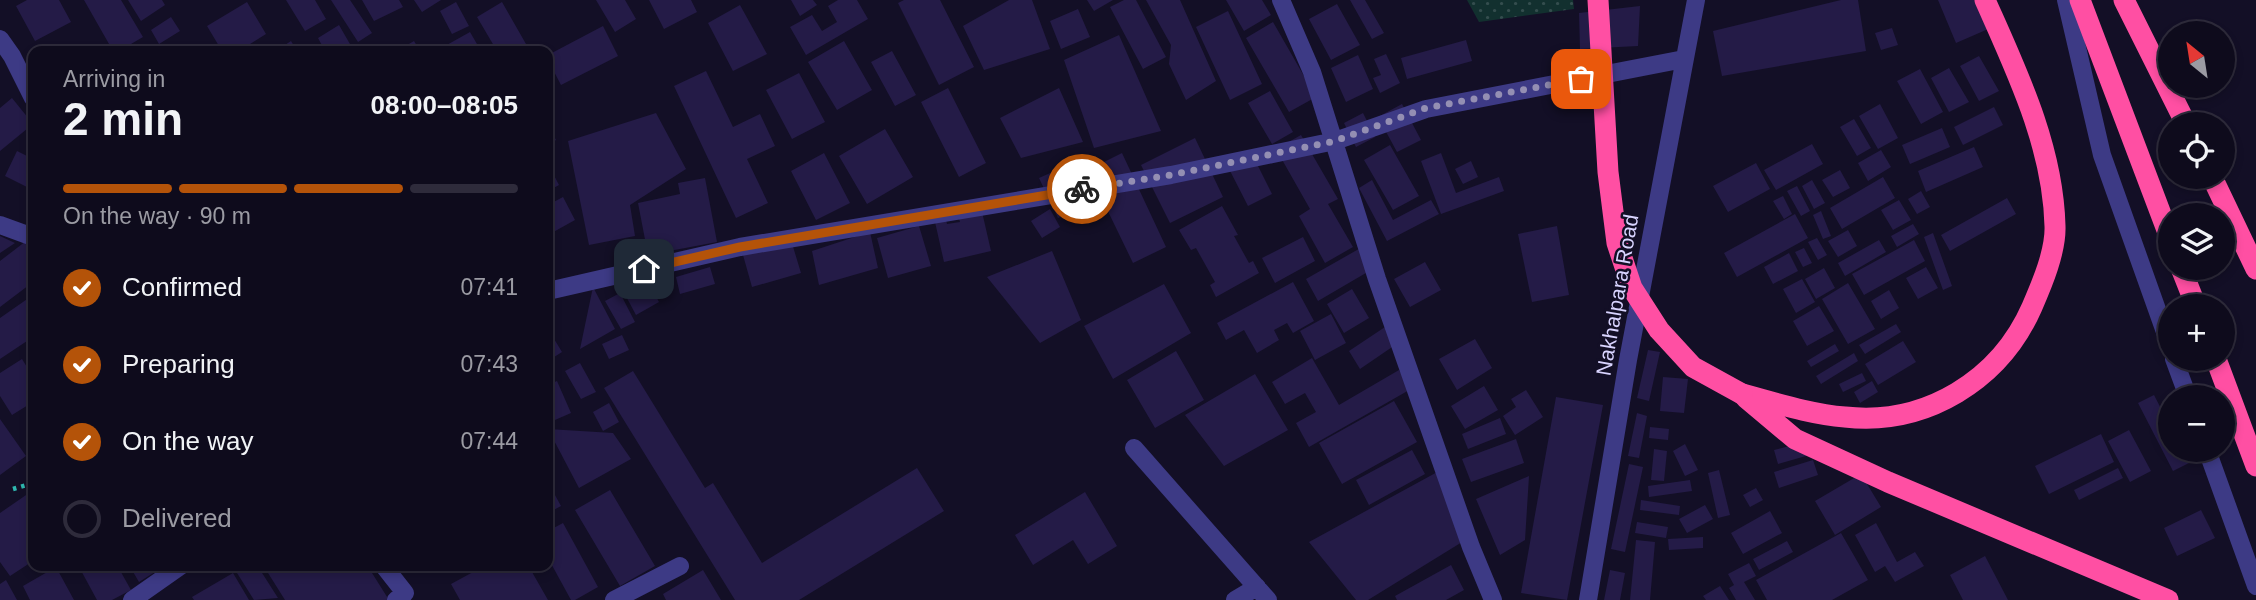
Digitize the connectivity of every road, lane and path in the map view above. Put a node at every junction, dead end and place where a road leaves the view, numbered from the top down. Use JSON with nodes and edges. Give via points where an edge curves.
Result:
{"nodes":[{"id":1,"x":1281,"y":0,"type":"edge"},
{"id":2,"x":1598,"y":0,"type":"edge"},
{"id":3,"x":1696,"y":0,"type":"edge"},
{"id":4,"x":1985,"y":0,"type":"edge"},
{"id":5,"x":2066,"y":0,"type":"edge"},
{"id":6,"x":2080,"y":0,"type":"edge"},
{"id":7,"x":2124,"y":0,"type":"edge"},
{"id":8,"x":0,"y":38,"type":"edge"},
{"id":9,"x":1684,"y":59,"type":"junction"},
{"id":10,"x":28,"y":88,"type":"edge"},
{"id":11,"x":2180,"y":112,"type":"edge"},
{"id":12,"x":1335,"y":141,"type":"junction"},
{"id":13,"x":2218,"y":189,"type":"edge"},
{"id":14,"x":2158,"y":206,"type":"edge"},
{"id":15,"x":0,"y":225,"type":"edge"},
{"id":16,"x":28,"y":235,"type":"edge"},
{"id":17,"x":2256,"y":269,"type":"edge"},
{"id":18,"x":553,"y":290,"type":"edge"},
{"id":19,"x":2158,"y":312,"type":"edge"},
{"id":20,"x":2220,"y":371,"type":"edge"},
{"id":21,"x":1742,"y":394,"type":"junction"},
{"id":22,"x":1134,"y":448,"type":"dead end"},
{"id":23,"x":2211,"y":462,"type":"edge"},
{"id":24,"x":2256,"y":466,"type":"edge"},
{"id":25,"x":28,"y":484,"type":"edge"},
{"id":26,"x":13,"y":489,"type":"dead end"},
{"id":27,"x":680,"y":566,"type":"dead end"},
{"id":28,"x":173,"y":571,"type":"edge"},
{"id":29,"x":387,"y":571,"type":"edge"},
{"id":30,"x":2256,"y":586,"type":"edge"},
{"id":31,"x":1262,"y":594,"type":"edge"},
{"id":32,"x":404,"y":598,"type":"edge"},
{"id":33,"x":132,"y":600,"type":"edge"},
{"id":34,"x":614,"y":600,"type":"edge"},
{"id":35,"x":1235,"y":600,"type":"edge"},
{"id":36,"x":1493,"y":600,"type":"edge"},
{"id":37,"x":1588,"y":600,"type":"edge"},
{"id":38,"x":2168,"y":600,"type":"edge"}],
"edges":[{"from":1,"to":12,"type":"street"},
{"from":2,"to":21,"type":"highway","bridge":true,"via":[[1608,172],[1617,243],[1632,288],[1659,330],[1693,367]]},
{"from":3,"to":9,"type":"street","name":"Nakhalpara Road"},
{"from":4,"to":21,"type":"highway","via":[[2022,84],[2052,185],[2056,229],[2045,276],[2024,324],[2003,355],[1977,380],[1941,401],[1893,416],[1847,418]]},
{"from":5,"to":19,"type":"street","via":[[2102,156]]},
{"from":6,"to":14,"type":"highway"},
{"from":7,"to":11,"type":"highway"},
{"from":8,"to":10,"type":"street"},
{"from":9,"to":12,"type":"street","via":[[1426,108]]},
{"from":9,"to":37,"type":"street","name":"Nakhalpara Road"},
{"from":12,"to":18,"type":"street","via":[[1171,175],[740,247]]},
{"from":12,"to":36,"type":"street","via":[[1377,279]]},
{"from":13,"to":17,"type":"highway"},
{"from":15,"to":16,"type":"street"},
{"from":20,"to":24,"type":"highway"},
{"from":21,"to":38,"type":"highway","via":[[1795,439]]},
{"from":22,"to":31,"type":"street"},
{"from":23,"to":30,"type":"street"},
{"from":25,"to":26,"type":"path"},
{"from":27,"to":34,"type":"street"},
{"from":28,"to":33,"type":"street"},
{"from":29,"to":32,"type":"street"},
{"from":31,"to":35,"type":"street"}]}
